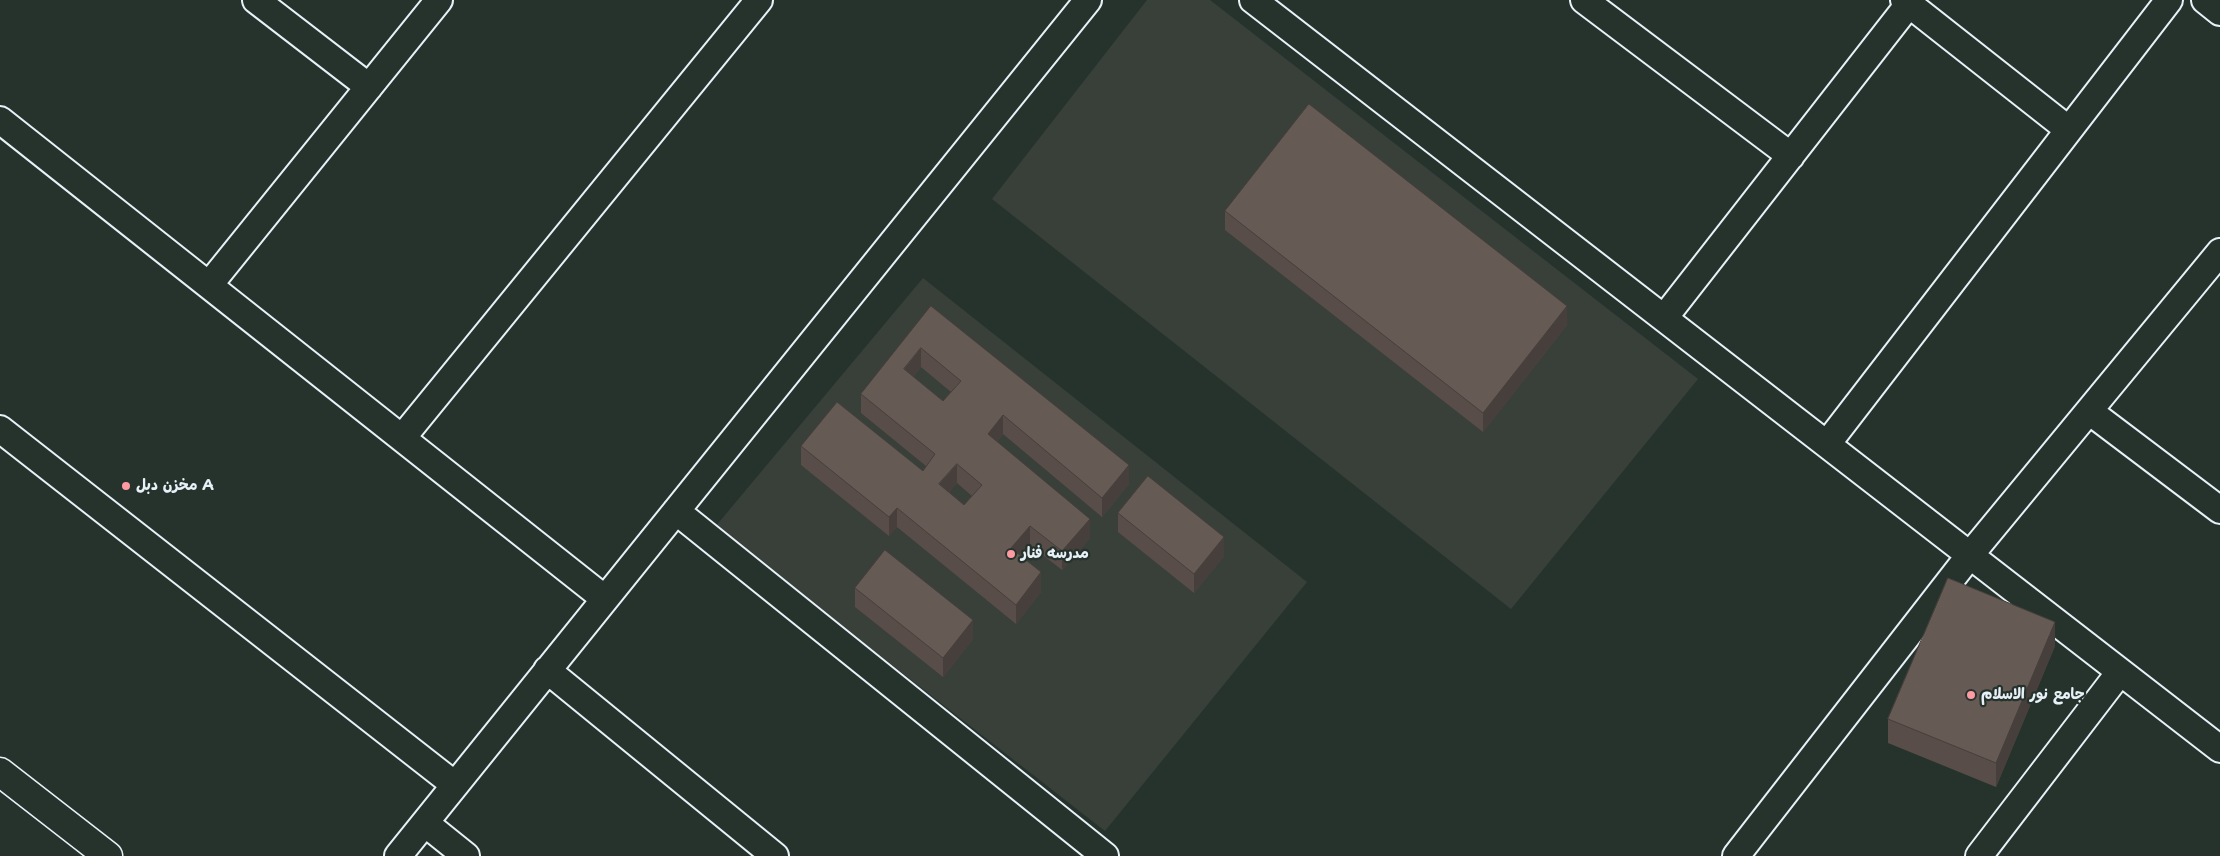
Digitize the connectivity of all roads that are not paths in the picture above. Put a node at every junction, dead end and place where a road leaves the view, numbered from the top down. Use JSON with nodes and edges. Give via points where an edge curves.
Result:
{"nodes":[{"id":1,"x":439,"y":0,"type":"edge"},
{"id":2,"x":760,"y":0,"type":"edge"},
{"id":3,"x":1253,"y":0,"type":"edge"},
{"id":4,"x":1584,"y":0,"type":"edge"},
{"id":5,"x":2169,"y":0,"type":"edge"},
{"id":6,"x":2205,"y":0,"type":"edge"},
{"id":7,"x":259,"y":1,"type":"edge"},
{"id":8,"x":1906,"y":2,"type":"edge"},
{"id":9,"x":1079,"y":3,"type":"edge"},
{"id":10,"x":2220,"y":12,"type":"edge"},
{"id":11,"x":369,"y":87,"type":"junction"},
{"id":12,"x":0,"y":120,"type":"edge"},
{"id":13,"x":2069,"y":130,"type":"junction"},
{"id":14,"x":1790,"y":156,"type":"junction"},
{"id":15,"x":2218,"y":259,"type":"edge"},
{"id":16,"x":209,"y":285,"type":"junction"},
{"id":17,"x":1664,"y":318,"type":"junction"},
{"id":18,"x":2089,"y":412,"type":"junction"},
{"id":19,"x":0,"y":429,"type":"edge"},
{"id":20,"x":402,"y":438,"type":"junction"},
{"id":21,"x":1827,"y":444,"type":"junction"},
{"id":22,"x":2220,"y":510,"type":"edge"},
{"id":23,"x":676,"y":511,"type":"junction"},
{"id":24,"x":1970,"y":555,"type":"junction"},
{"id":25,"x":605,"y":599,"type":"junction"},
{"id":26,"x":547,"y":670,"type":"junction"},
{"id":27,"x":2120,"y":672,"type":"junction"},
{"id":28,"x":2220,"y":749,"type":"edge"},
{"id":29,"x":0,"y":772,"type":"edge"},
{"id":30,"x":455,"y":785,"type":"junction"},
{"id":31,"x":424,"y":823,"type":"junction"},
{"id":32,"x":108,"y":856,"type":"edge"},
{"id":33,"x":398,"y":856,"type":"edge"},
{"id":34,"x":466,"y":856,"type":"edge"},
{"id":35,"x":775,"y":856,"type":"edge"},
{"id":36,"x":1105,"y":856,"type":"edge"},
{"id":37,"x":1736,"y":856,"type":"edge"},
{"id":38,"x":1978,"y":856,"type":"edge"}],
"edges":[{"from":1,"to":11,"type":"street"},
{"from":2,"to":20,"type":"street"},
{"from":3,"to":17,"type":"street"},
{"from":4,"to":14,"type":"street"},
{"from":5,"to":13,"type":"street"},
{"from":6,"to":10,"type":"street"},
{"from":7,"to":11,"type":"street"},
{"from":8,"to":13,"type":"street"},
{"from":8,"to":14,"type":"street"},
{"from":9,"to":23,"type":"street"},
{"from":11,"to":16,"type":"street"},
{"from":12,"to":16,"type":"street"},
{"from":13,"to":21,"type":"street"},
{"from":14,"to":17,"type":"street"},
{"from":15,"to":18,"type":"street"},
{"from":16,"to":20,"type":"street"},
{"from":17,"to":21,"type":"street"},
{"from":18,"to":22,"type":"street"},
{"from":18,"to":24,"type":"street"},
{"from":19,"to":30,"type":"street"},
{"from":20,"to":25,"type":"street"},
{"from":21,"to":24,"type":"street"},
{"from":23,"to":25,"type":"street"},
{"from":23,"to":36,"type":"street"},
{"from":24,"to":27,"type":"street"},
{"from":24,"to":37,"type":"street"},
{"from":25,"to":26,"type":"street"},
{"from":26,"to":30,"type":"street"},
{"from":26,"to":35,"type":"street"},
{"from":27,"to":28,"type":"street"},
{"from":27,"to":38,"type":"street"},
{"from":29,"to":32,"type":"street"},
{"from":30,"to":31,"type":"street"},
{"from":31,"to":33,"type":"street"},
{"from":31,"to":34,"type":"street"}]}
